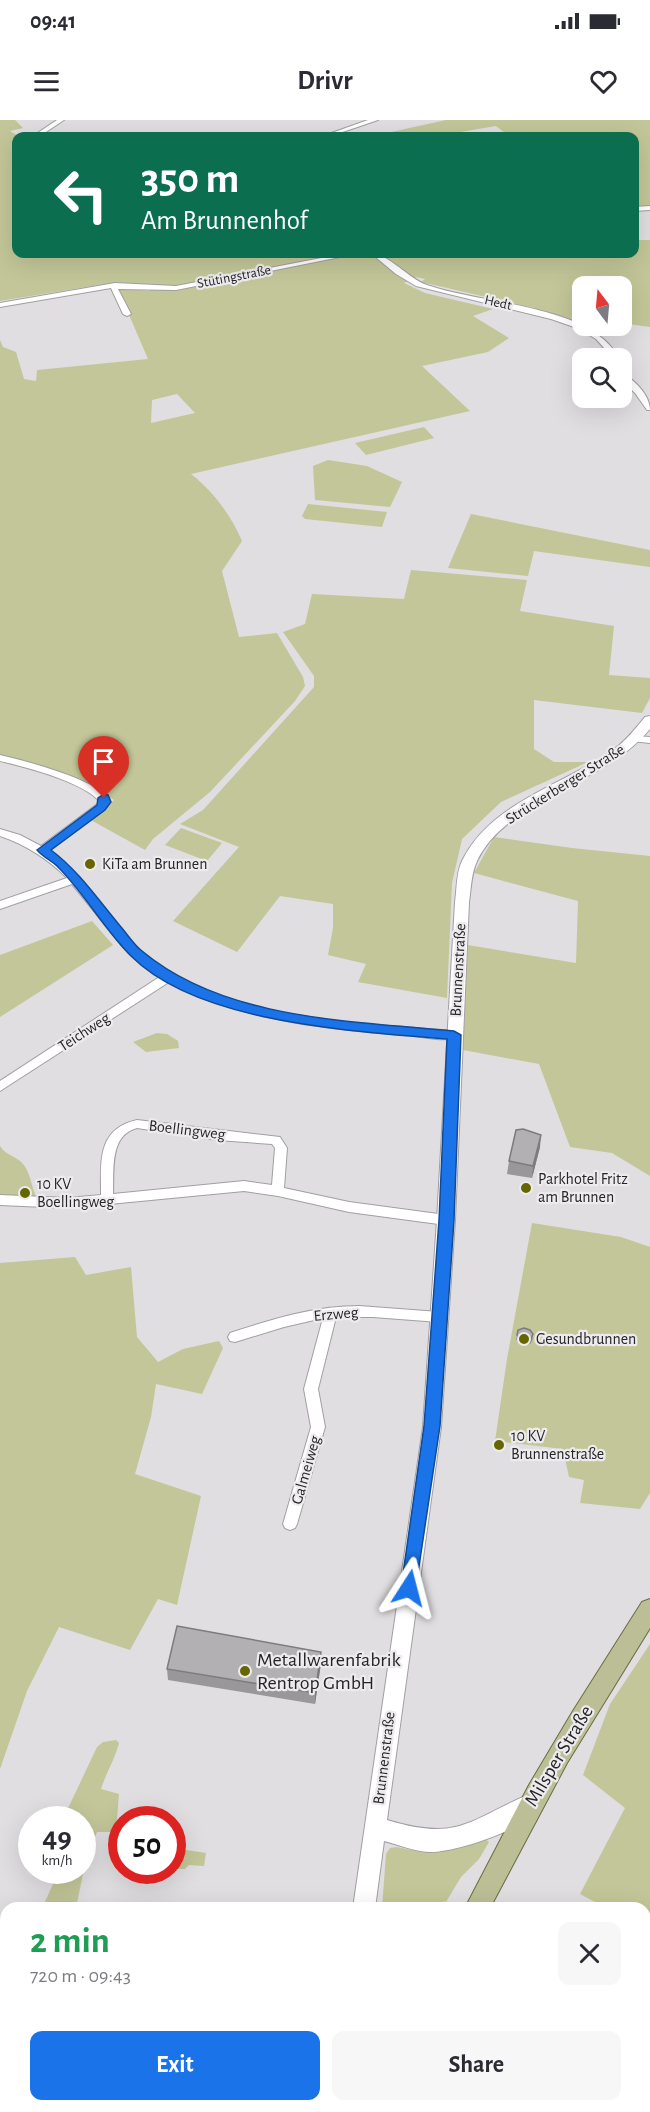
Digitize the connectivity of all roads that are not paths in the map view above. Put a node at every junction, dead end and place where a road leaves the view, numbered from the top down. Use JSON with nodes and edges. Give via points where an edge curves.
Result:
{"nodes":[{"id":1,"x":61,"y":120,"type":"edge"},
{"id":2,"x":375,"y":120,"type":"edge"},
{"id":3,"x":42,"y":132,"type":"edge"},
{"id":4,"x":338,"y":132,"type":"edge"},
{"id":5,"x":330,"y":258,"type":"edge"},
{"id":6,"x":381,"y":258,"type":"edge"},
{"id":7,"x":115,"y":285,"type":"junction"},
{"id":8,"x":0,"y":305,"type":"edge"},
{"id":9,"x":127,"y":314,"type":"dead end"},
{"id":10,"x":609,"y":348,"type":"edge"},
{"id":11,"x":632,"y":385,"type":"edge"},
{"id":12,"x":650,"y":408,"type":"edge"},
{"id":13,"x":650,"y":720,"type":"edge"},
{"id":14,"x":643,"y":739,"type":"edge"},
{"id":15,"x":0,"y":758,"type":"edge"},
{"id":16,"x":495,"y":828,"type":"joint"},
{"id":17,"x":0,"y":832,"type":"edge"},
{"id":18,"x":43,"y":850,"type":"junction"},
{"id":19,"x":74,"y":879,"type":"junction"},
{"id":20,"x":0,"y":905,"type":"edge"},
{"id":21,"x":168,"y":977,"type":"junction"},
{"id":22,"x":454,"y":1035,"type":"junction"},
{"id":23,"x":0,"y":1087,"type":"edge"},
{"id":24,"x":278,"y":1191,"type":"junction"},
{"id":25,"x":107,"y":1199,"type":"junction"},
{"id":26,"x":0,"y":1200,"type":"edge"},
{"id":27,"x":446,"y":1220,"type":"junction"},
{"id":28,"x":331,"y":1312,"type":"junction"},
{"id":29,"x":439,"y":1317,"type":"junction"},
{"id":30,"x":235,"y":1337,"type":"dead end"},
{"id":31,"x":290,"y":1524,"type":"dead end"},
{"id":32,"x":650,"y":1609,"type":"edge"},
{"id":33,"x":530,"y":1805,"type":"junction"},
{"id":34,"x":375,"y":1828,"type":"junction"},
{"id":35,"x":365,"y":1902,"type":"edge"},
{"id":36,"x":480,"y":1902,"type":"edge"}],
"edges":[{"from":1,"to":3,"type":"street"},
{"from":2,"to":4,"type":"street"},
{"from":5,"to":7,"type":"street","name":"Stütingstraße","via":[[176,288]]},
{"from":6,"to":10,"type":"street","name":"Hedt","via":[[423,286],[538,312],[592,333]]},
{"from":7,"to":8,"type":"street","name":"Stütingstraße"},
{"from":7,"to":9,"type":"street"},
{"from":11,"to":12,"type":"street"},
{"from":13,"to":14,"type":"main road","name":"Strückerberger Straße"},
{"from":14,"to":16,"type":"main road","name":"Strückerberger Straße","via":[[536,799]]},
{"from":15,"to":18,"type":"street","via":[[51,771],[104,798],[101,807]]},
{"from":16,"to":22,"type":"main road","name":"Brunnenstraße","via":[[468,864]]},
{"from":17,"to":18,"type":"street"},
{"from":18,"to":19,"type":"street"},
{"from":19,"to":20,"type":"street"},
{"from":19,"to":21,"type":"street","via":[[136,953]]},
{"from":21,"to":22,"type":"street","via":[[249,1009],[342,1025]]},
{"from":21,"to":23,"type":"street","name":"Teichweg"},
{"from":22,"to":27,"type":"main road","name":"Brunnenstraße"},
{"from":24,"to":25,"type":"street","via":[[244,1186]]},
{"from":24,"to":25,"type":"street","name":"Boellingweg","via":[[281,1148],[276,1140],[137,1124],[124,1126],[113,1137]]},
{"from":24,"to":27,"type":"street","via":[[349,1207]]},
{"from":25,"to":26,"type":"street","via":[[68,1203]]},
{"from":27,"to":29,"type":"main road","name":"Brunnenstraße"},
{"from":28,"to":29,"type":"street","name":"Erzweg"},
{"from":28,"to":30,"type":"street","name":"Erzweg"},
{"from":28,"to":31,"type":"street","name":"Galmeiweg","via":[[311,1389],[318,1427]]},
{"from":29,"to":34,"type":"main road","name":"Brunnenstraße","via":[[424,1493]]},
{"from":32,"to":33,"type":"main road","name":"Milsper Straße"},
{"from":33,"to":34,"type":"main road","via":[[468,1836],[432,1841]]},
{"from":33,"to":36,"type":"main road","name":"Milsper Straße"},
{"from":34,"to":35,"type":"main road","name":"Brunnenstraße"}]}
